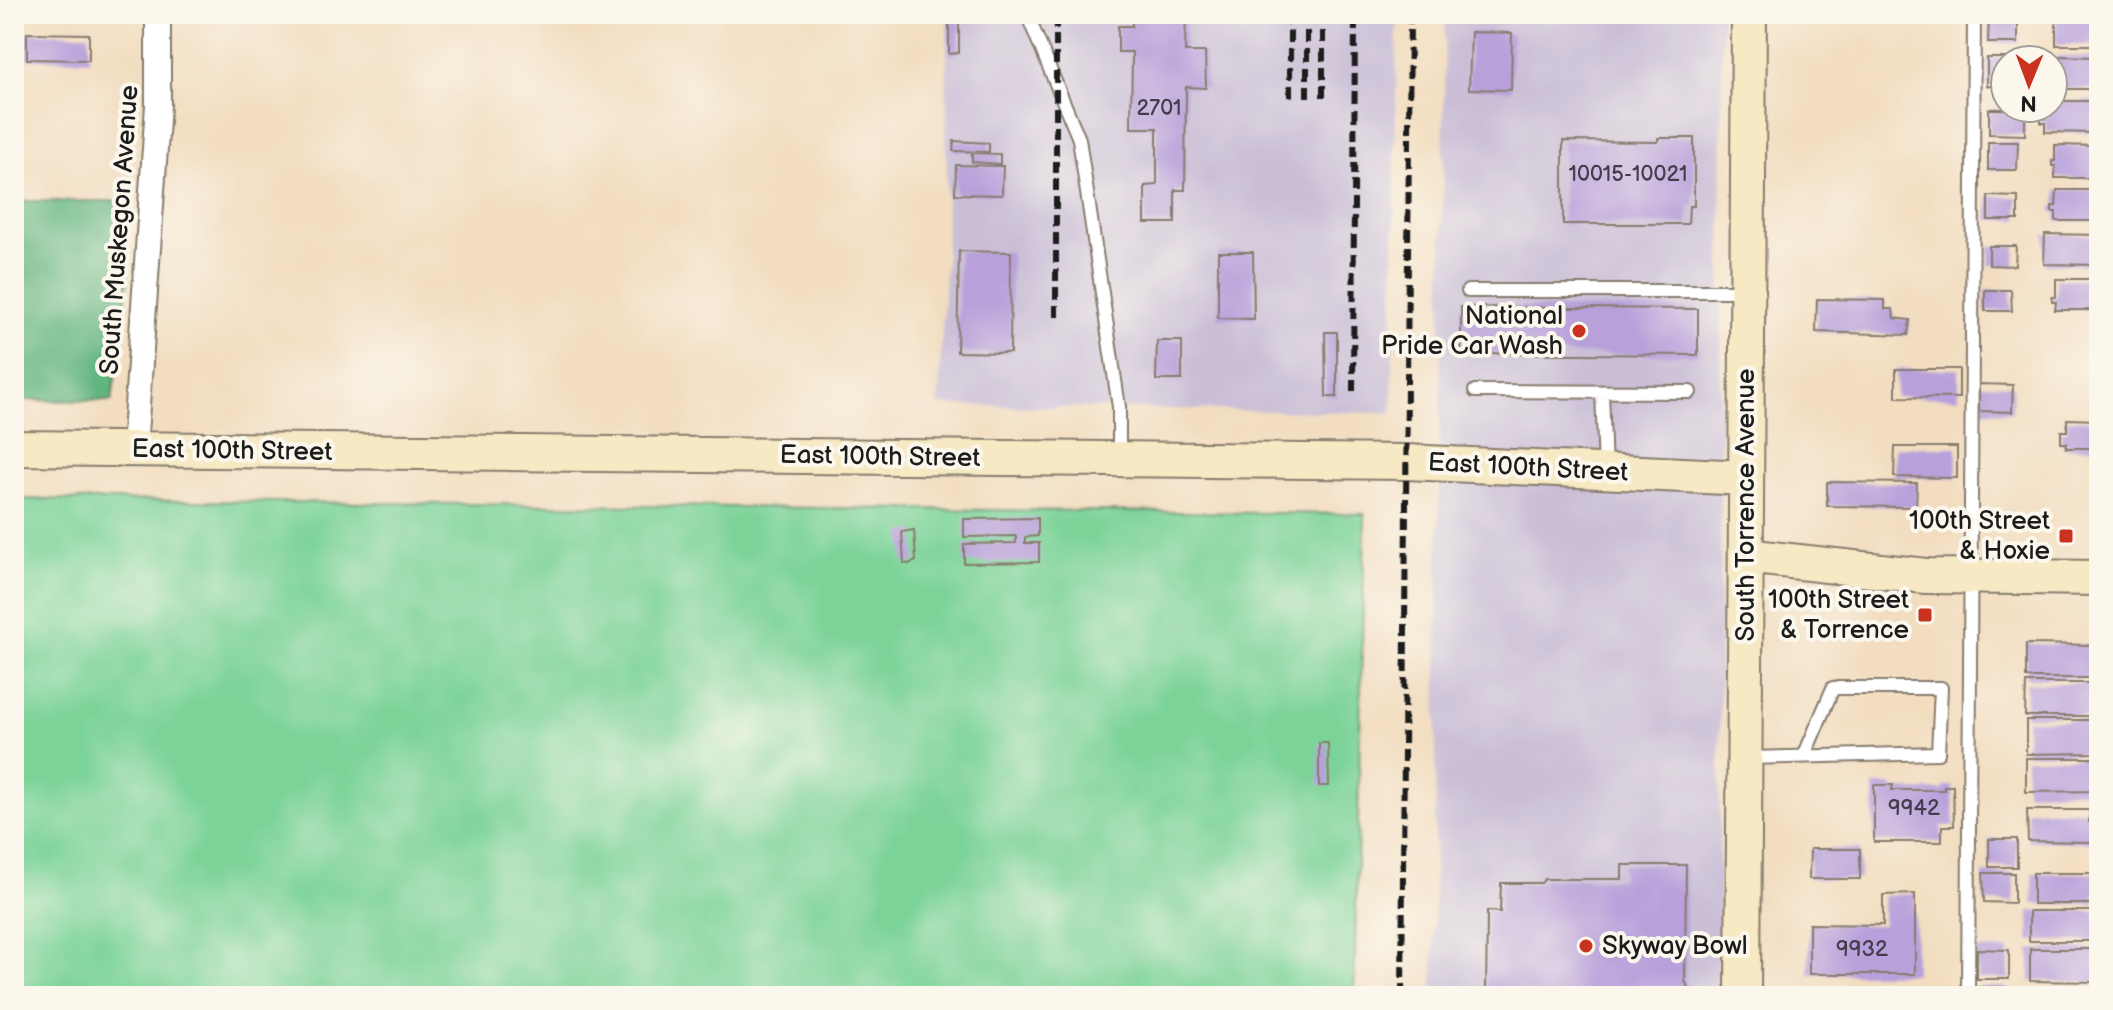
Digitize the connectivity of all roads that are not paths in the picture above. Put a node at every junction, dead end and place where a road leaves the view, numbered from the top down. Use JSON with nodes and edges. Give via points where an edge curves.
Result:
{"nodes":[{"id":1,"x":158,"y":14,"type":"edge"},
{"id":2,"x":1027,"y":14,"type":"edge"},
{"id":3,"x":1749,"y":14,"type":"edge"},
{"id":4,"x":1974,"y":14,"type":"edge"},
{"id":5,"x":1468,"y":291,"type":"dead end"},
{"id":6,"x":1747,"y":291,"type":"junction"},
{"id":7,"x":1475,"y":391,"type":"dead end"},
{"id":8,"x":1602,"y":392,"type":"junction"},
{"id":9,"x":1690,"y":392,"type":"dead end"},
{"id":10,"x":14,"y":448,"type":"edge"},
{"id":11,"x":134,"y":449,"type":"junction"},
{"id":12,"x":1119,"y":460,"type":"junction"},
{"id":13,"x":1606,"y":471,"type":"junction"},
{"id":14,"x":1746,"y":478,"type":"junction"},
{"id":15,"x":1746,"y":556,"type":"junction"},
{"id":16,"x":1971,"y":578,"type":"junction"},
{"id":17,"x":2099,"y":578,"type":"edge"},
{"id":18,"x":1804,"y":756,"type":"junction"},
{"id":19,"x":1745,"y":758,"type":"junction"},
{"id":20,"x":1743,"y":996,"type":"edge"},
{"id":21,"x":1968,"y":996,"type":"edge"}],
"edges":[{"from":1,"to":11,"type":"street","name":"South Muskegon Avenue","via":[[158,105]]},
{"from":2,"to":12,"type":"lane","via":[[1079,139],[1119,407]]},
{"from":3,"to":6,"type":"main road","name":"South Torrence Avenue"},
{"from":4,"to":16,"type":"lane"},
{"from":5,"to":6,"type":"lane"},
{"from":6,"to":14,"type":"main road","name":"South Torrence Avenue"},
{"from":7,"to":8,"type":"lane"},
{"from":8,"to":9,"type":"lane"},
{"from":8,"to":13,"type":"lane"},
{"from":10,"to":11,"type":"main road","name":"East 100th Street"},
{"from":11,"to":12,"type":"main road","name":"East 100th Street"},
{"from":12,"to":13,"type":"main road","name":"East 100th Street","via":[[1407,462]]},
{"from":13,"to":14,"type":"main road","name":"East 100th Street"},
{"from":14,"to":15,"type":"main road","name":"South Torrence Avenue"},
{"from":15,"to":16,"type":"main road"},
{"from":15,"to":19,"type":"main road","name":"South Torrence Avenue"},
{"from":16,"to":17,"type":"main road"},
{"from":16,"to":21,"type":"lane"},
{"from":18,"to":18,"type":"lane","via":[[1833,688],[1941,688],[1938,753]]},
{"from":18,"to":19,"type":"lane"},
{"from":19,"to":20,"type":"main road","name":"South Torrence Avenue"}]}
